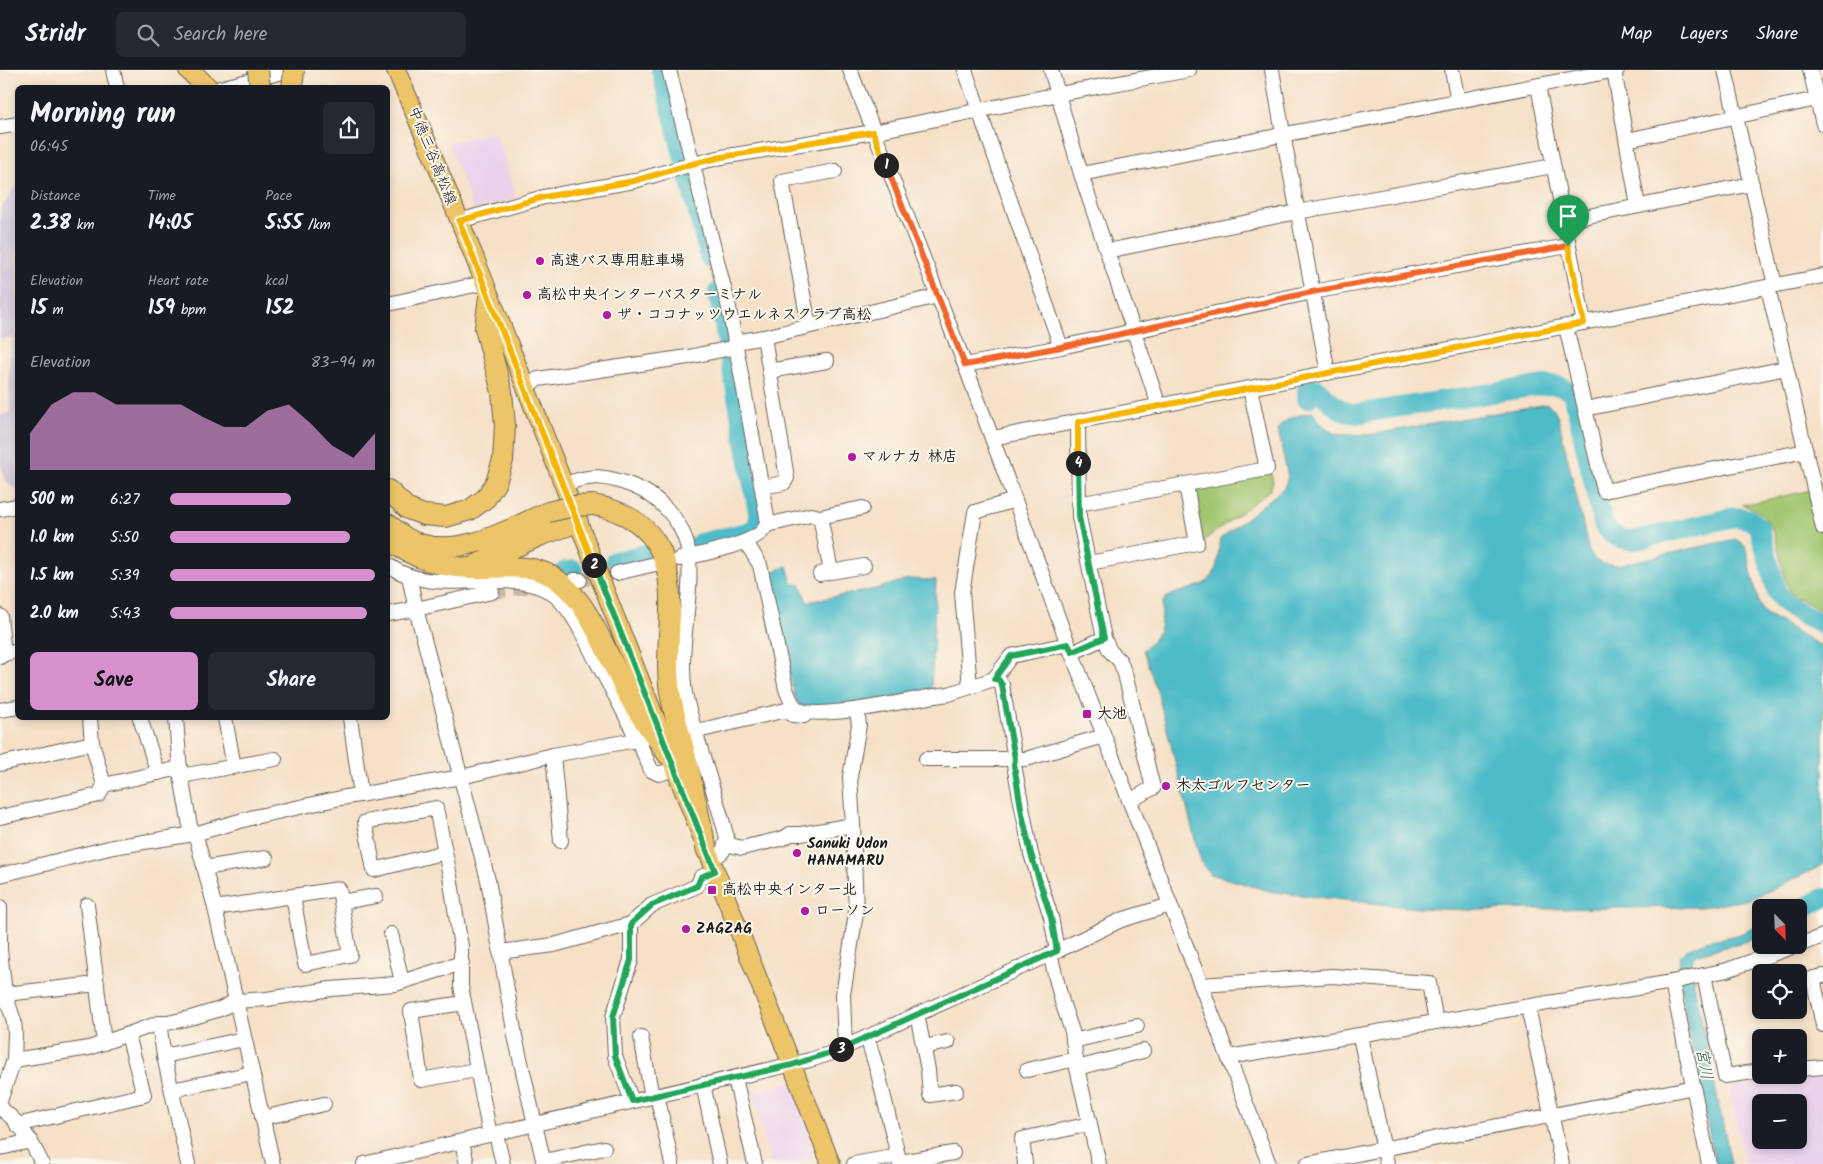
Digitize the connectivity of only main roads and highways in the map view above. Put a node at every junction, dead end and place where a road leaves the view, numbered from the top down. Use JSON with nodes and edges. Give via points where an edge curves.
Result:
{"nodes":[{"id":1,"x":189,"y":70,"type":"edge"},
{"id":2,"x":258,"y":70,"type":"edge"},
{"id":3,"x":268,"y":70,"type":"edge"},
{"id":4,"x":294,"y":70,"type":"edge"},
{"id":5,"x":396,"y":70,"type":"edge"},
{"id":6,"x":205,"y":85,"type":"edge"},
{"id":7,"x":260,"y":85,"type":"edge"},
{"id":8,"x":270,"y":85,"type":"edge"},
{"id":9,"x":293,"y":85,"type":"edge"},
{"id":10,"x":486,"y":289,"type":"junction"},
{"id":11,"x":390,"y":492,"type":"edge"},
{"id":12,"x":578,"y":522,"type":"junction"},
{"id":13,"x":390,"y":526,"type":"edge"},
{"id":14,"x":390,"y":541,"type":"edge"},
{"id":15,"x":470,"y":568,"type":"junction"},
{"id":16,"x":671,"y":762,"type":"junction"},
{"id":17,"x":711,"y":861,"type":"junction"},
{"id":18,"x":831,"y":1164,"type":"edge"}],
"edges":[{"from":1,"to":6,"type":"highway"},
{"from":2,"to":7,"type":"highway","bridge":true},
{"from":3,"to":8,"type":"highway"},
{"from":4,"to":9,"type":"highway","bridge":true},
{"from":5,"to":10,"type":"main road","name":"中徳三谷高松線"},
{"from":10,"to":11,"type":"highway","via":[[485,328],[502,392],[505,426],[504,460],[496,482],[486,498],[470,510],[446,517],[424,515],[408,509]]},
{"from":10,"to":12,"type":"main road","name":"中徳三谷高松線"},
{"from":12,"to":15,"type":"highway"},
{"from":12,"to":16,"type":"main road","name":"中徳三谷高松線"},
{"from":13,"to":17,"type":"highway","bridge":true,"via":[[419,544],[439,548],[482,541],[548,512],[574,506],[610,508],[643,527],[662,554],[666,571],[670,599],[669,683]]},
{"from":14,"to":15,"type":"highway","via":[[410,554],[433,562]]},
{"from":15,"to":16,"type":"highway","via":[[534,569],[553,577],[569,590],[583,607],[628,697]]},
{"from":16,"to":17,"type":"main road","name":"中徳三谷高松線"},
{"from":17,"to":18,"type":"main road","name":"中徳三谷高松線"}]}
